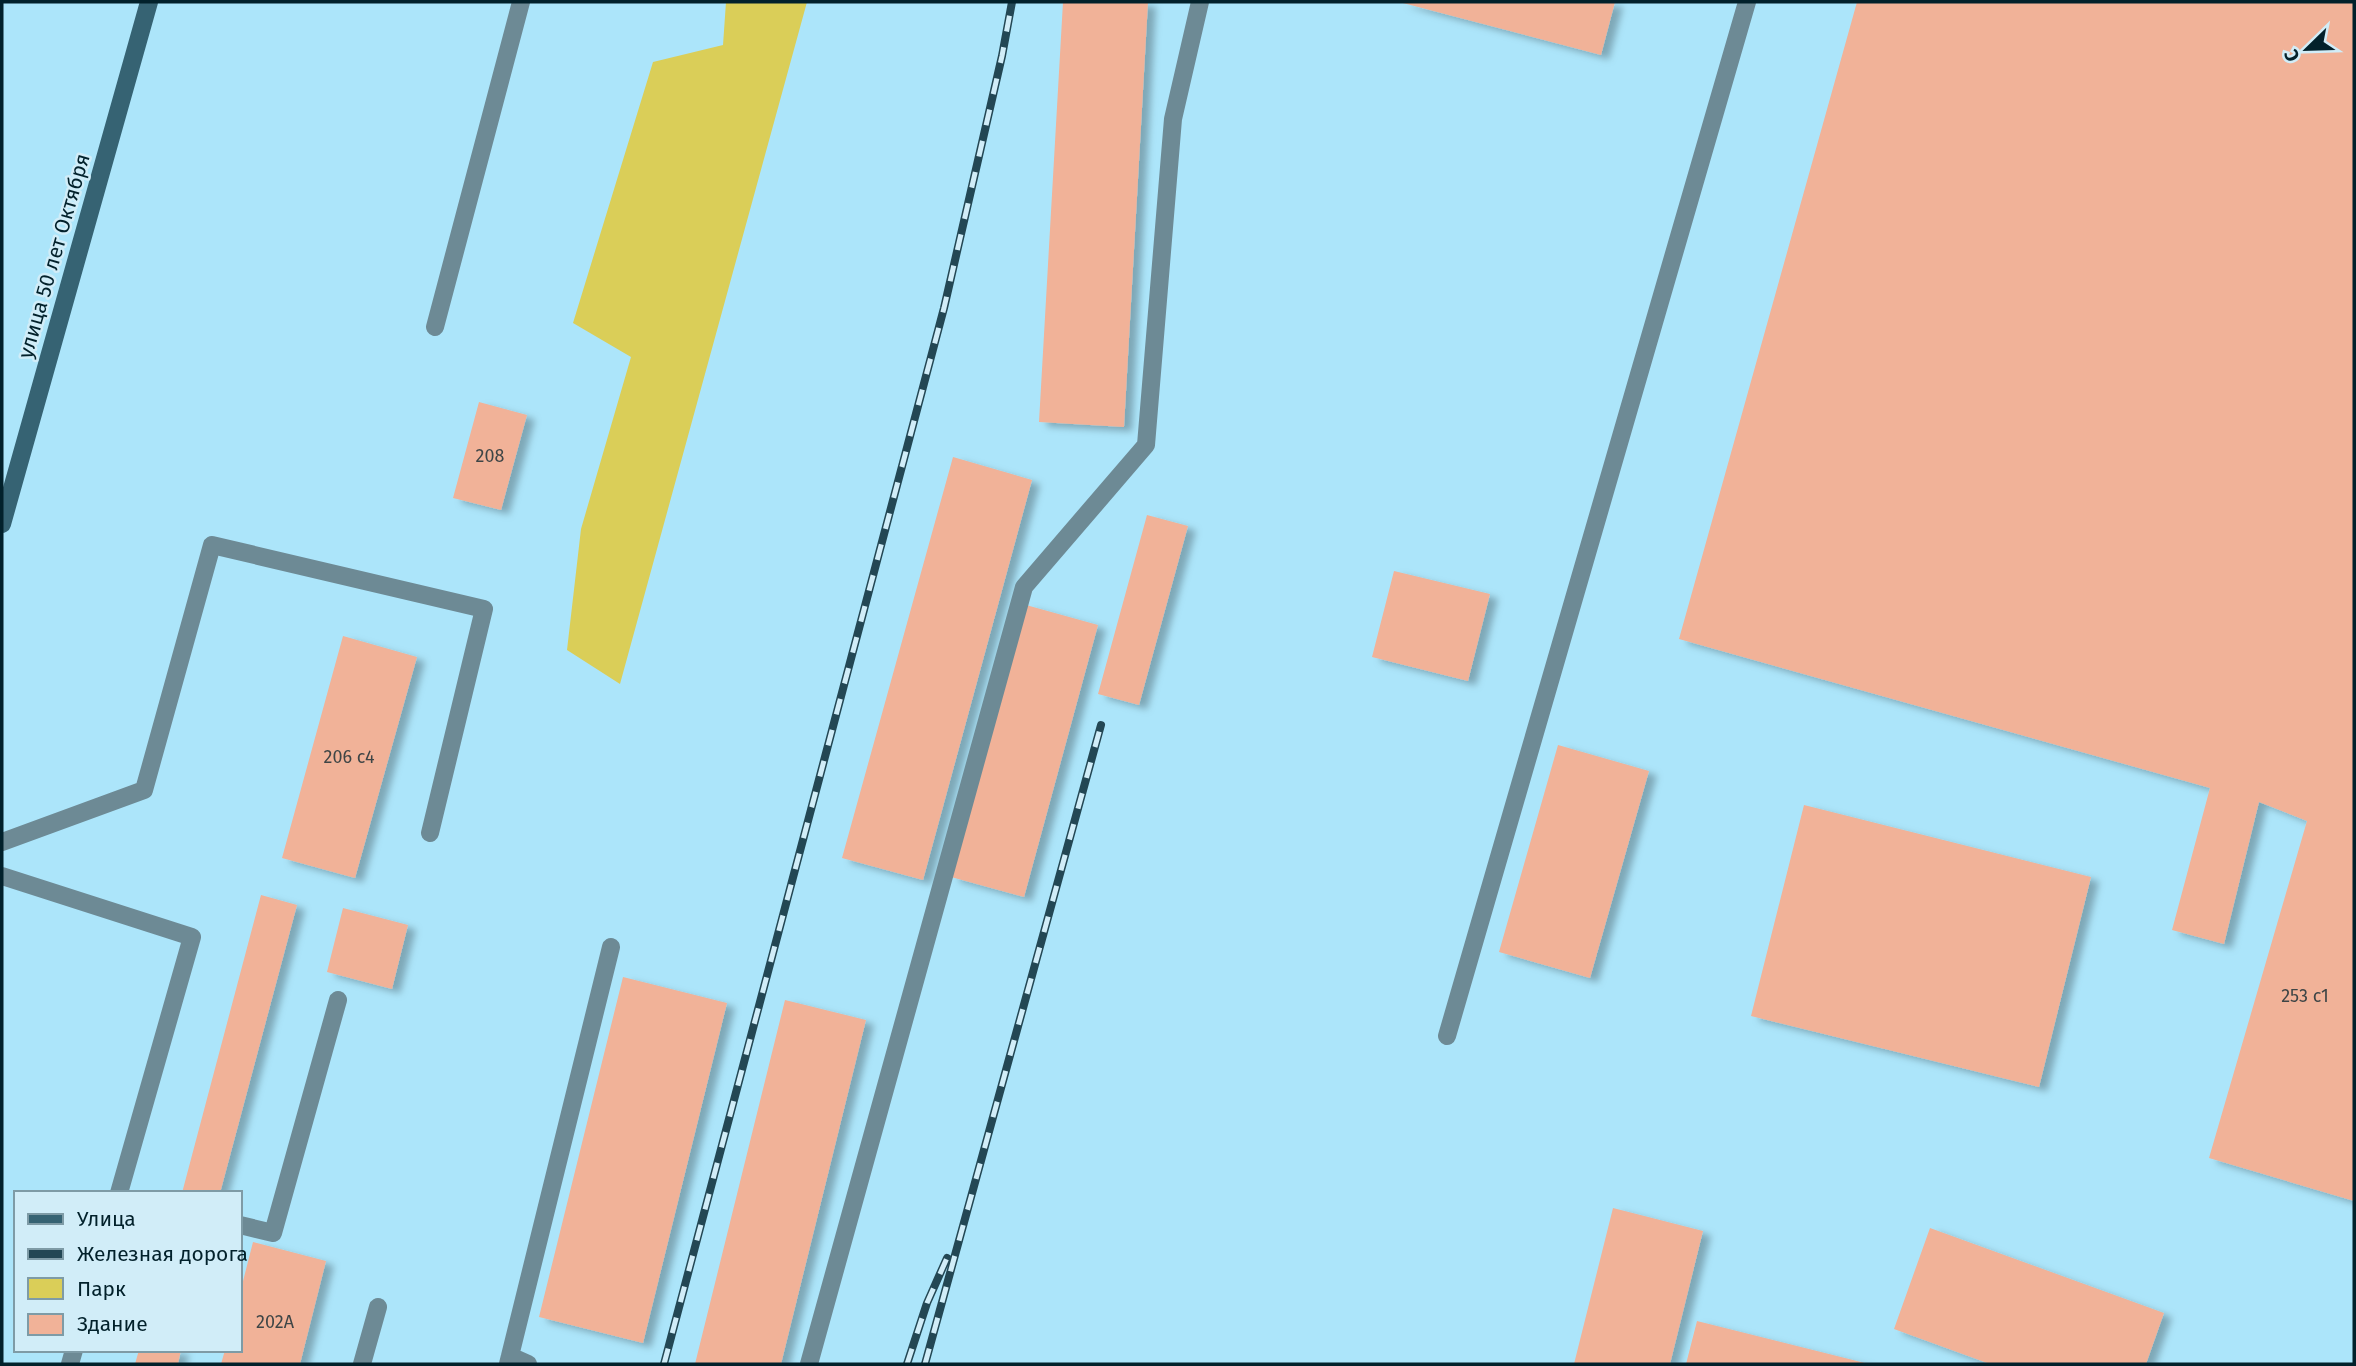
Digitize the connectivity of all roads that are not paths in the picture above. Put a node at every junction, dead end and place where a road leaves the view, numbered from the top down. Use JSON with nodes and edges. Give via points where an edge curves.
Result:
{"nodes":[{"id":1,"x":149,"y":2,"type":"edge"},
{"id":2,"x":522,"y":2,"type":"edge"},
{"id":3,"x":1200,"y":2,"type":"edge"},
{"id":4,"x":1747,"y":2,"type":"edge"},
{"id":5,"x":435,"y":327,"type":"dead end"},
{"id":6,"x":2,"y":524,"type":"edge"},
{"id":7,"x":430,"y":833,"type":"dead end"},
{"id":8,"x":2,"y":842,"type":"edge"},
{"id":9,"x":2,"y":876,"type":"edge"},
{"id":10,"x":611,"y":947,"type":"dead end"},
{"id":11,"x":338,"y":1000,"type":"dead end"},
{"id":12,"x":1447,"y":1036,"type":"dead end"},
{"id":13,"x":120,"y":1191,"type":"edge"},
{"id":14,"x":242,"y":1225,"type":"edge"},
{"id":15,"x":378,"y":1307,"type":"dead end"},
{"id":16,"x":509,"y":1360,"type":"edge"},
{"id":17,"x":362,"y":1364,"type":"edge"},
{"id":18,"x":528,"y":1364,"type":"edge"},
{"id":19,"x":808,"y":1364,"type":"edge"}],
"edges":[{"from":1,"to":6,"type":"main road","name":"улица 50 лет Октября"},
{"from":2,"to":5,"type":"lane"},
{"from":3,"to":19,"type":"lane","via":[[1173,118],[1146,445],[1024,587]]},
{"from":4,"to":12,"type":"lane"},
{"from":7,"to":8,"type":"lane","via":[[484,609],[212,545],[144,790]]},
{"from":9,"to":13,"type":"lane","via":[[192,937]]},
{"from":10,"to":16,"type":"lane"},
{"from":11,"to":14,"type":"lane","via":[[273,1233]]},
{"from":15,"to":17,"type":"lane"},
{"from":16,"to":18,"type":"lane"}]}
